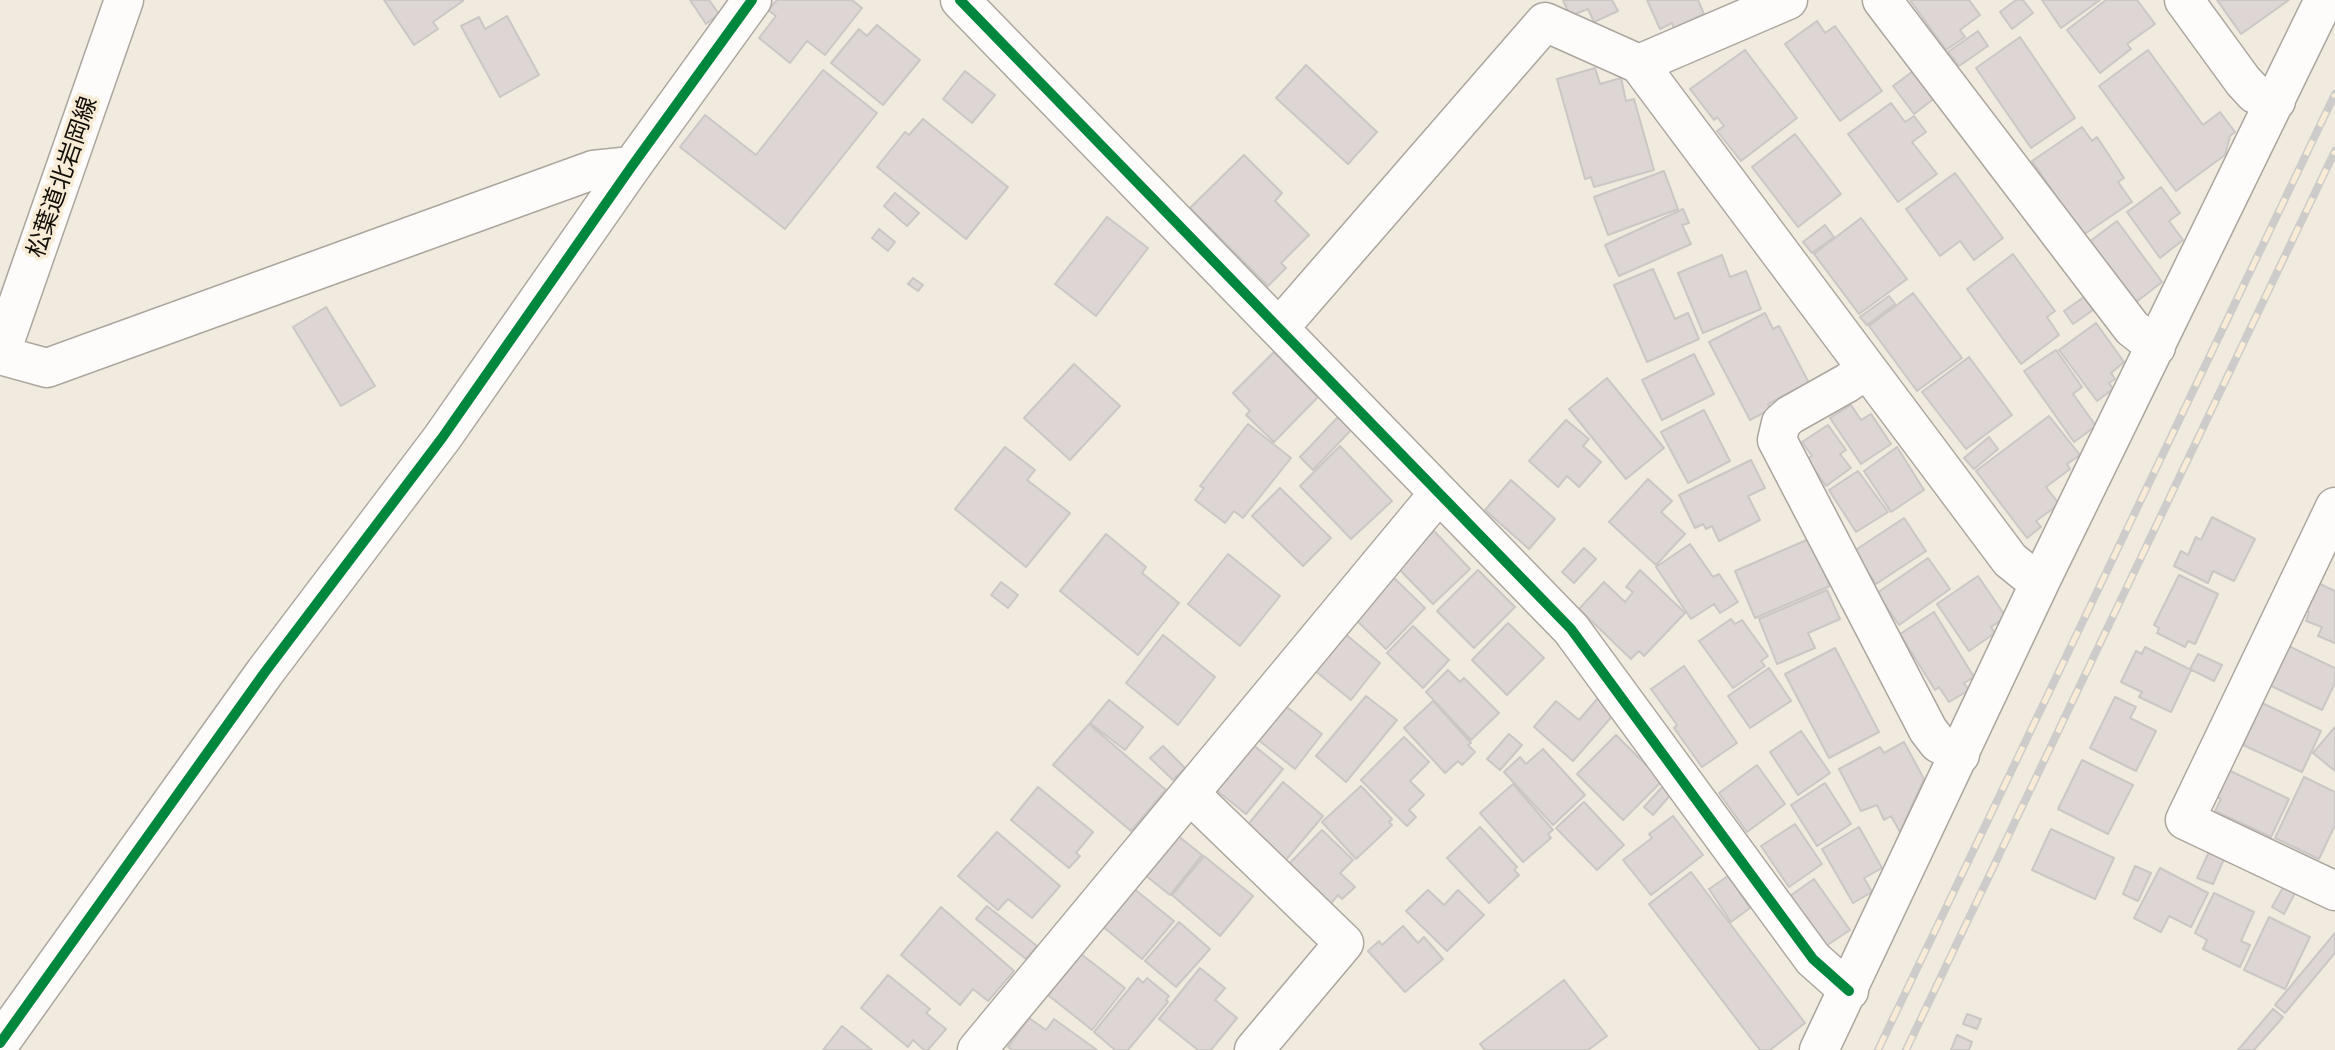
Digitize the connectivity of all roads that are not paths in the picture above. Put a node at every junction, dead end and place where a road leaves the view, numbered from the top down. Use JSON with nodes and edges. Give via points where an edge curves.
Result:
{"nodes":[{"id":1,"x":124,"y":0,"type":"edge"},
{"id":2,"x":752,"y":0,"type":"edge"},
{"id":3,"x":960,"y":0,"type":"edge"},
{"id":4,"x":1788,"y":0,"type":"edge"},
{"id":5,"x":1882,"y":0,"type":"edge"},
{"id":6,"x":2184,"y":0,"type":"edge"},
{"id":7,"x":2324,"y":0,"type":"edge"},
{"id":8,"x":1546,"y":11,"type":"edge"},
{"id":9,"x":1639,"y":64,"type":"junction"},
{"id":10,"x":2277,"y":101,"type":"junction"},
{"id":11,"x":632,"y":166,"type":"junction"},
{"id":12,"x":1279,"y":328,"type":"junction"},
{"id":13,"x":2156,"y":346,"type":"junction"},
{"id":14,"x":0,"y":355,"type":"edge"},
{"id":15,"x":1867,"y":369,"type":"junction"},
{"id":16,"x":1439,"y":493,"type":"junction"},
{"id":17,"x":2335,"y":507,"type":"edge"},
{"id":18,"x":2041,"y":580,"type":"junction"},
{"id":19,"x":1960,"y":755,"type":"junction"},
{"id":20,"x":1190,"y":794,"type":"junction"},
{"id":21,"x":2335,"y":891,"type":"edge"},
{"id":22,"x":1849,"y":991,"type":"junction"},
{"id":23,"x":0,"y":1043,"type":"edge"},
{"id":24,"x":977,"y":1050,"type":"edge"},
{"id":25,"x":1254,"y":1050,"type":"edge"},
{"id":26,"x":1819,"y":1050,"type":"edge"}],
"edges":[{"from":1,"to":14,"type":"street","name":"松葉道北岩岡線"},
{"from":2,"to":11,"type":"street"},
{"from":3,"to":12,"type":"street"},
{"from":4,"to":9,"type":"street"},
{"from":5,"to":13,"type":"street","via":[[2132,328]]},
{"from":6,"to":10,"type":"street","via":[[2243,81],[2255,94]]},
{"from":7,"to":10,"type":"street"},
{"from":8,"to":9,"type":"street"},
{"from":8,"to":12,"type":"street"},
{"from":9,"to":15,"type":"street"},
{"from":10,"to":13,"type":"street"},
{"from":11,"to":14,"type":"street","via":[[593,170],[47,369]]},
{"from":11,"to":23,"type":"street","via":[[442,438],[265,672]]},
{"from":12,"to":16,"type":"street"},
{"from":13,"to":18,"type":"street"},
{"from":15,"to":18,"type":"street","via":[[2010,560]]},
{"from":15,"to":19,"type":"street","via":[[1790,415],[1781,423],[1777,440],[1928,730],[1938,743]]},
{"from":16,"to":20,"type":"street"},
{"from":16,"to":22,"type":"street","via":[[1571,629],[1813,959]]},
{"from":17,"to":21,"type":"street","via":[[2185,820]]},
{"from":18,"to":19,"type":"street"},
{"from":19,"to":22,"type":"street"},
{"from":20,"to":24,"type":"street"},
{"from":20,"to":25,"type":"street","via":[[1345,943]]},
{"from":22,"to":26,"type":"street"}]}
